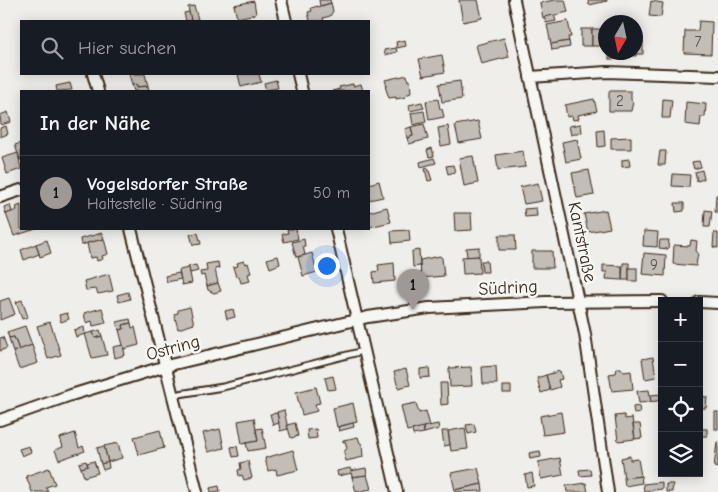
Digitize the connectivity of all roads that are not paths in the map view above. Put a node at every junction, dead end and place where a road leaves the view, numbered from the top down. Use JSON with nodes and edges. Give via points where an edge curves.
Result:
{"nodes":[{"id":1,"x":281,"y":0,"type":"edge"},
{"id":2,"x":514,"y":0,"type":"edge"},
{"id":3,"x":286,"y":20,"type":"edge"},
{"id":4,"x":93,"y":75,"type":"edge"},
{"id":5,"x":298,"y":75,"type":"edge"},
{"id":6,"x":718,"y":76,"type":"edge"},
{"id":7,"x":530,"y":77,"type":"junction"},
{"id":8,"x":98,"y":90,"type":"edge"},
{"id":9,"x":302,"y":90,"type":"edge"},
{"id":10,"x":20,"y":190,"type":"edge"},
{"id":11,"x":0,"y":197,"type":"edge"},
{"id":12,"x":132,"y":230,"type":"edge"},
{"id":13,"x":336,"y":230,"type":"edge"},
{"id":14,"x":658,"y":301,"type":"edge"},
{"id":15,"x":578,"y":302,"type":"junction"},
{"id":16,"x":703,"y":302,"type":"edge"},
{"id":17,"x":718,"y":303,"type":"edge"},
{"id":18,"x":357,"y":319,"type":"junction"},
{"id":19,"x":363,"y":351,"type":"junction"},
{"id":20,"x":166,"y":366,"type":"junction"},
{"id":21,"x":173,"y":396,"type":"junction"},
{"id":22,"x":0,"y":420,"type":"edge"},
{"id":23,"x":197,"y":492,"type":"edge"},
{"id":24,"x":397,"y":492,"type":"edge"},
{"id":25,"x":608,"y":492,"type":"edge"}],
"edges":[{"from":1,"to":3,"type":"street"},
{"from":2,"to":7,"type":"street","name":"Kantstraße"},
{"from":4,"to":8,"type":"street"},
{"from":5,"to":9,"type":"street"},
{"from":6,"to":7,"type":"street","via":[[607,72]]},
{"from":7,"to":15,"type":"street","name":"Kantstraße"},
{"from":10,"to":11,"type":"street"},
{"from":12,"to":20,"type":"street"},
{"from":13,"to":18,"type":"street"},
{"from":14,"to":15,"type":"street","name":"Südring"},
{"from":15,"to":18,"type":"street","name":"Südring","via":[[429,308]]},
{"from":15,"to":25,"type":"street","name":"Kantstraße"},
{"from":16,"to":17,"type":"street"},
{"from":18,"to":19,"type":"street"},
{"from":18,"to":20,"type":"street","name":"Ostring"},
{"from":19,"to":21,"type":"lane","via":[[223,387]]},
{"from":19,"to":24,"type":"street"},
{"from":20,"to":21,"type":"street"},
{"from":20,"to":22,"type":"street","name":"Ostring"},
{"from":21,"to":23,"type":"street"}]}
